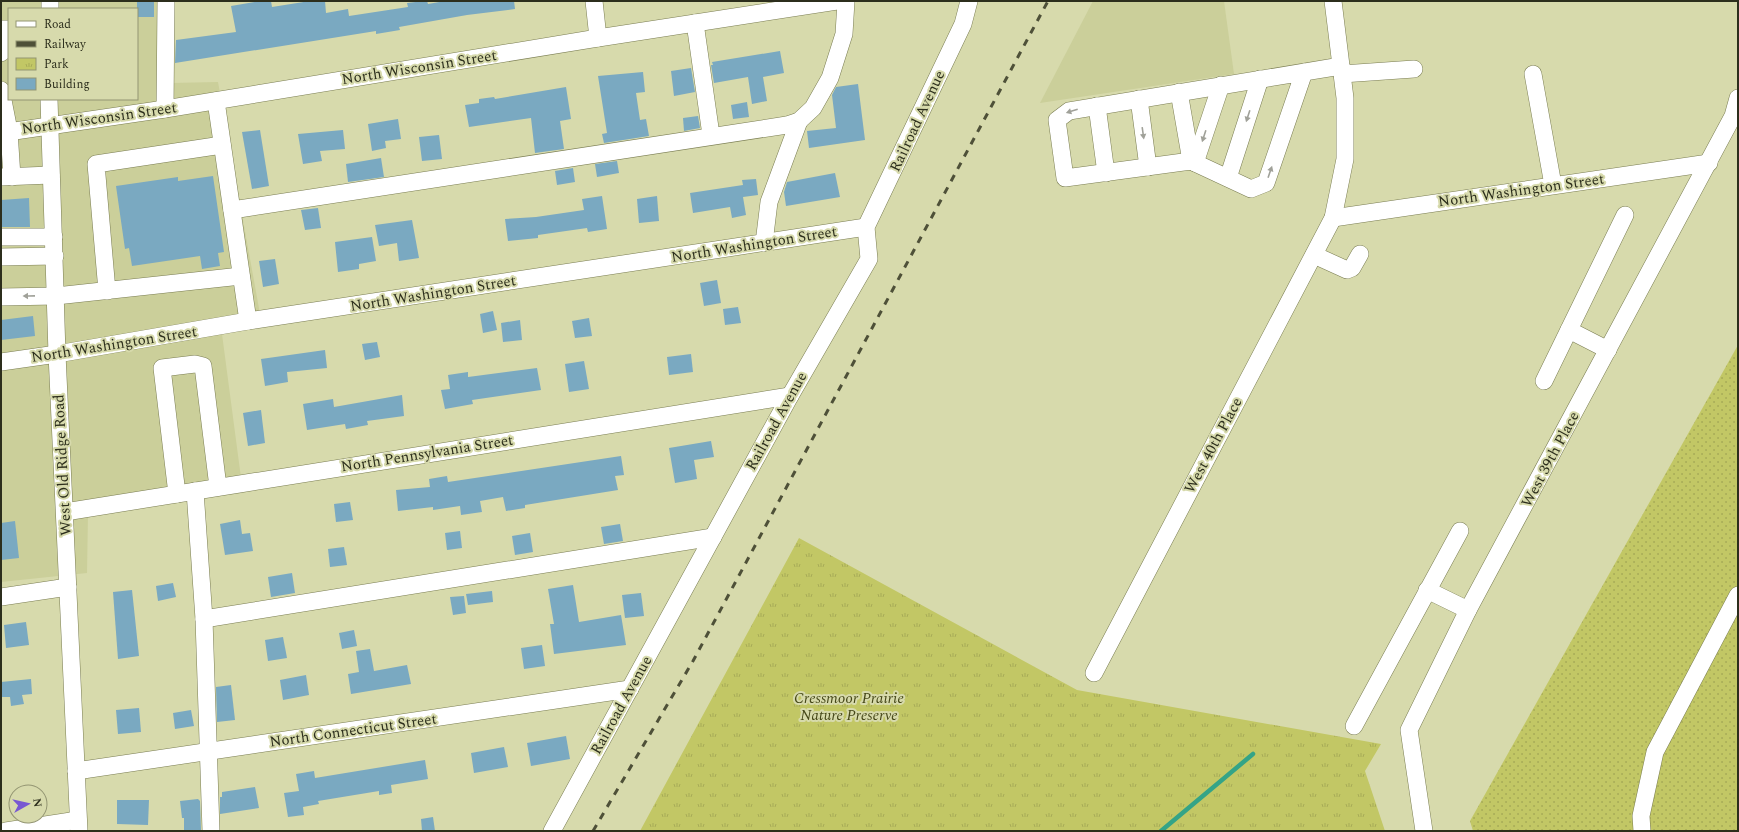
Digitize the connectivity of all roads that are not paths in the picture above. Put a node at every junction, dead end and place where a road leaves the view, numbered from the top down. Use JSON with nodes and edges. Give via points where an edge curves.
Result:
{"nodes":[{"id":1,"x":166,"y":1,"type":"edge"},
{"id":2,"x":594,"y":1,"type":"edge"},
{"id":3,"x":837,"y":1,"type":"edge"},
{"id":4,"x":846,"y":1,"type":"edge"},
{"id":5,"x":969,"y":1,"type":"edge"},
{"id":6,"x":1333,"y":1,"type":"edge"},
{"id":7,"x":695,"y":23,"type":"junction"},
{"id":8,"x":598,"y":38,"type":"junction"},
{"id":9,"x":8,"y":43,"type":"edge"},
{"id":10,"x":1,"y":53,"type":"edge"},
{"id":11,"x":1342,"y":70,"type":"junction"},
{"id":12,"x":1414,"y":70,"type":"dead end"},
{"id":13,"x":1304,"y":72,"type":"junction"},
{"id":14,"x":1533,"y":74,"type":"dead end"},
{"id":15,"x":1260,"y":79,"type":"junction"},
{"id":16,"x":1221,"y":86,"type":"junction"},
{"id":17,"x":1,"y":90,"type":"edge"},
{"id":18,"x":1179,"y":92,"type":"junction"},
{"id":19,"x":1738,"y":98,"type":"edge"},
{"id":20,"x":1139,"y":99,"type":"junction"},
{"id":21,"x":49,"y":100,"type":"edge"},
{"id":22,"x":216,"y":101,"type":"junction"},
{"id":23,"x":1097,"y":106,"type":"junction"},
{"id":24,"x":165,"y":109,"type":"junction"},
{"id":25,"x":799,"y":121,"type":"junction"},
{"id":26,"x":49,"y":126,"type":"junction"},
{"id":27,"x":5,"y":132,"type":"edge"},
{"id":28,"x":711,"y":135,"type":"junction"},
{"id":29,"x":222,"y":145,"type":"junction"},
{"id":30,"x":1193,"y":162,"type":"junction"},
{"id":31,"x":1709,"y":162,"type":"junction"},
{"id":32,"x":1148,"y":167,"type":"junction"},
{"id":33,"x":1106,"y":173,"type":"junction"},
{"id":34,"x":51,"y":175,"type":"junction"},
{"id":35,"x":6,"y":177,"type":"edge"},
{"id":36,"x":1228,"y":178,"type":"junction"},
{"id":37,"x":1553,"y":185,"type":"junction"},
{"id":38,"x":232,"y":210,"type":"junction"},
{"id":39,"x":1625,"y":215,"type":"dead end"},
{"id":40,"x":1333,"y":218,"type":"junction"},
{"id":41,"x":866,"y":227,"type":"junction"},
{"id":42,"x":1,"y":237,"type":"edge"},
{"id":43,"x":54,"y":237,"type":"junction"},
{"id":44,"x":764,"y":243,"type":"junction"},
{"id":45,"x":1360,"y":254,"type":"dead end"},
{"id":46,"x":1314,"y":255,"type":"junction"},
{"id":47,"x":54,"y":256,"type":"junction"},
{"id":48,"x":1,"y":257,"type":"edge"},
{"id":49,"x":241,"y":276,"type":"junction"},
{"id":50,"x":107,"y":291,"type":"junction"},
{"id":51,"x":1,"y":296,"type":"edge"},
{"id":52,"x":56,"y":296,"type":"junction"},
{"id":53,"x":248,"y":322,"type":"junction"},
{"id":54,"x":1569,"y":330,"type":"junction"},
{"id":55,"x":1608,"y":350,"type":"junction"},
{"id":56,"x":57,"y":354,"type":"junction"},
{"id":57,"x":1,"y":362,"type":"edge"},
{"id":58,"x":1544,"y":381,"type":"dead end"},
{"id":59,"x":790,"y":396,"type":"junction"},
{"id":60,"x":218,"y":487,"type":"junction"},
{"id":61,"x":195,"y":490,"type":"junction"},
{"id":62,"x":176,"y":494,"type":"junction"},
{"id":63,"x":65,"y":512,"type":"junction"},
{"id":64,"x":1460,"y":531,"type":"dead end"},
{"id":65,"x":713,"y":537,"type":"junction"},
{"id":66,"x":68,"y":587,"type":"junction"},
{"id":67,"x":1427,"y":590,"type":"junction"},
{"id":68,"x":1738,"y":595,"type":"edge"},
{"id":69,"x":1,"y":598,"type":"edge"},
{"id":70,"x":1468,"y":610,"type":"junction"},
{"id":71,"x":204,"y":619,"type":"junction"},
{"id":72,"x":1094,"y":673,"type":"dead end"},
{"id":73,"x":630,"y":689,"type":"junction"},
{"id":74,"x":1354,"y":726,"type":"dead end"},
{"id":75,"x":208,"y":751,"type":"junction"},
{"id":76,"x":76,"y":771,"type":"junction"},
{"id":77,"x":79,"y":825,"type":"edge"},
{"id":78,"x":6,"y":831,"type":"edge"},
{"id":79,"x":211,"y":831,"type":"edge"},
{"id":80,"x":552,"y":831,"type":"edge"},
{"id":81,"x":1424,"y":831,"type":"edge"},
{"id":82,"x":1642,"y":831,"type":"edge"}],
"edges":[{"from":1,"to":24,"type":"street"},
{"from":2,"to":8,"type":"street"},
{"from":3,"to":7,"type":"street","name":"North Wisconsin Street"},
{"from":4,"to":25,"type":"street","via":[[844,34],[830,78],[813,108]]},
{"from":5,"to":41,"type":"street","name":"Railroad Avenue","via":[[963,24]]},
{"from":6,"to":11,"type":"street","name":"West 40th Place"},
{"from":7,"to":8,"type":"street","name":"North Wisconsin Street"},
{"from":7,"to":28,"type":"street"},
{"from":8,"to":22,"type":"street","name":"North Wisconsin Street"},
{"from":9,"to":10,"type":"street"},
{"from":11,"to":12,"type":"street"},
{"from":11,"to":13,"type":"street"},
{"from":11,"to":40,"type":"street","name":"West 40th Place","via":[[1345,98],[1345,159]]},
{"from":13,"to":15,"type":"street"},
{"from":36,"to":13,"type":"street","one_way":true,"via":[[1251,189],[1266,183]]},
{"from":14,"to":37,"type":"street"},
{"from":15,"to":16,"type":"street"},
{"from":15,"to":36,"type":"street","one_way":true},
{"from":16,"to":18,"type":"street"},
{"from":16,"to":30,"type":"street","one_way":true},
{"from":17,"to":27,"type":"street"},
{"from":18,"to":20,"type":"street"},
{"from":18,"to":30,"type":"street"},
{"from":19,"to":31,"type":"street","name":"West 39th Place","via":[[1733,116]]},
{"from":20,"to":23,"type":"street"},
{"from":20,"to":32,"type":"street","one_way":true},
{"from":21,"to":26,"type":"street","name":"West Old Ridge Road"},
{"from":22,"to":24,"type":"street","name":"North Wisconsin Street"},
{"from":22,"to":29,"type":"street"},
{"from":23,"to":33,"type":"street"},
{"from":23,"to":33,"type":"street","one_way":true,"via":[[1069,111],[1057,120],[1065,178]]},
{"from":24,"to":26,"type":"street","name":"North Wisconsin Street"},
{"from":25,"to":28,"type":"street","via":[[787,125]]},
{"from":25,"to":44,"type":"street","via":[[769,202]]},
{"from":26,"to":27,"type":"street","name":"North Wisconsin Street"},
{"from":26,"to":34,"type":"street","name":"West Old Ridge Road"},
{"from":27,"to":35,"type":"street"},
{"from":28,"to":38,"type":"street"},
{"from":29,"to":38,"type":"street"},
{"from":29,"to":50,"type":"street","via":[[96,164]]},
{"from":30,"to":32,"type":"street"},
{"from":30,"to":36,"type":"street"},
{"from":31,"to":37,"type":"street","name":"North Washington Street"},
{"from":31,"to":55,"type":"street","name":"West 39th Place"},
{"from":32,"to":33,"type":"street"},
{"from":34,"to":35,"type":"street"},
{"from":34,"to":43,"type":"street","name":"West Old Ridge Road"},
{"from":37,"to":40,"type":"street","name":"North Washington Street"},
{"from":38,"to":49,"type":"street"},
{"from":39,"to":54,"type":"street"},
{"from":40,"to":46,"type":"street","name":"West 40th Place"},
{"from":41,"to":44,"type":"street","name":"North Washington Street"},
{"from":41,"to":59,"type":"street","name":"Railroad Avenue","via":[[869,259]]},
{"from":42,"to":43,"type":"street"},
{"from":43,"to":47,"type":"street","name":"West Old Ridge Road"},
{"from":44,"to":53,"type":"street","name":"North Washington Street"},
{"from":45,"to":46,"type":"street","via":[[1352,268],[1347,270]]},
{"from":46,"to":72,"type":"street","name":"West 40th Place"},
{"from":47,"to":48,"type":"street"},
{"from":47,"to":52,"type":"street","name":"West Old Ridge Road"},
{"from":49,"to":50,"type":"street"},
{"from":49,"to":53,"type":"street"},
{"from":50,"to":52,"type":"street"},
{"from":52,"to":51,"type":"street","one_way":true},
{"from":52,"to":56,"type":"street","name":"West Old Ridge Road"},
{"from":53,"to":56,"type":"street","name":"North Washington Street"},
{"from":54,"to":55,"type":"street"},
{"from":54,"to":58,"type":"street"},
{"from":55,"to":70,"type":"street","name":"West 39th Place"},
{"from":56,"to":57,"type":"street","name":"North Washington Street"},
{"from":56,"to":63,"type":"street","name":"West Old Ridge Road"},
{"from":59,"to":60,"type":"street","name":"North Pennsylvania Street"},
{"from":59,"to":65,"type":"street","name":"Railroad Avenue"},
{"from":60,"to":61,"type":"street","name":"North Pennsylvania Street"},
{"from":60,"to":62,"type":"street","via":[[203,366],[195,364],[162,368]]},
{"from":61,"to":62,"type":"street","name":"North Pennsylvania Street"},
{"from":61,"to":71,"type":"street"},
{"from":62,"to":63,"type":"street","name":"North Pennsylvania Street"},
{"from":63,"to":66,"type":"street","name":"West Old Ridge Road"},
{"from":64,"to":67,"type":"street"},
{"from":65,"to":71,"type":"street"},
{"from":65,"to":73,"type":"street","name":"Railroad Avenue"},
{"from":66,"to":69,"type":"street"},
{"from":66,"to":76,"type":"street","name":"West Old Ridge Road"},
{"from":67,"to":70,"type":"street"},
{"from":67,"to":74,"type":"street"},
{"from":68,"to":82,"type":"street","via":[[1655,752],[1641,816]]},
{"from":70,"to":81,"type":"street","name":"West 39th Place","via":[[1409,730]]},
{"from":71,"to":75,"type":"street"},
{"from":73,"to":75,"type":"street","name":"North Connecticut Street"},
{"from":73,"to":80,"type":"street","name":"Railroad Avenue"},
{"from":75,"to":76,"type":"street","name":"North Connecticut Street"},
{"from":75,"to":79,"type":"street"},
{"from":76,"to":77,"type":"street","name":"West Old Ridge Road"},
{"from":77,"to":78,"type":"street"}]}
